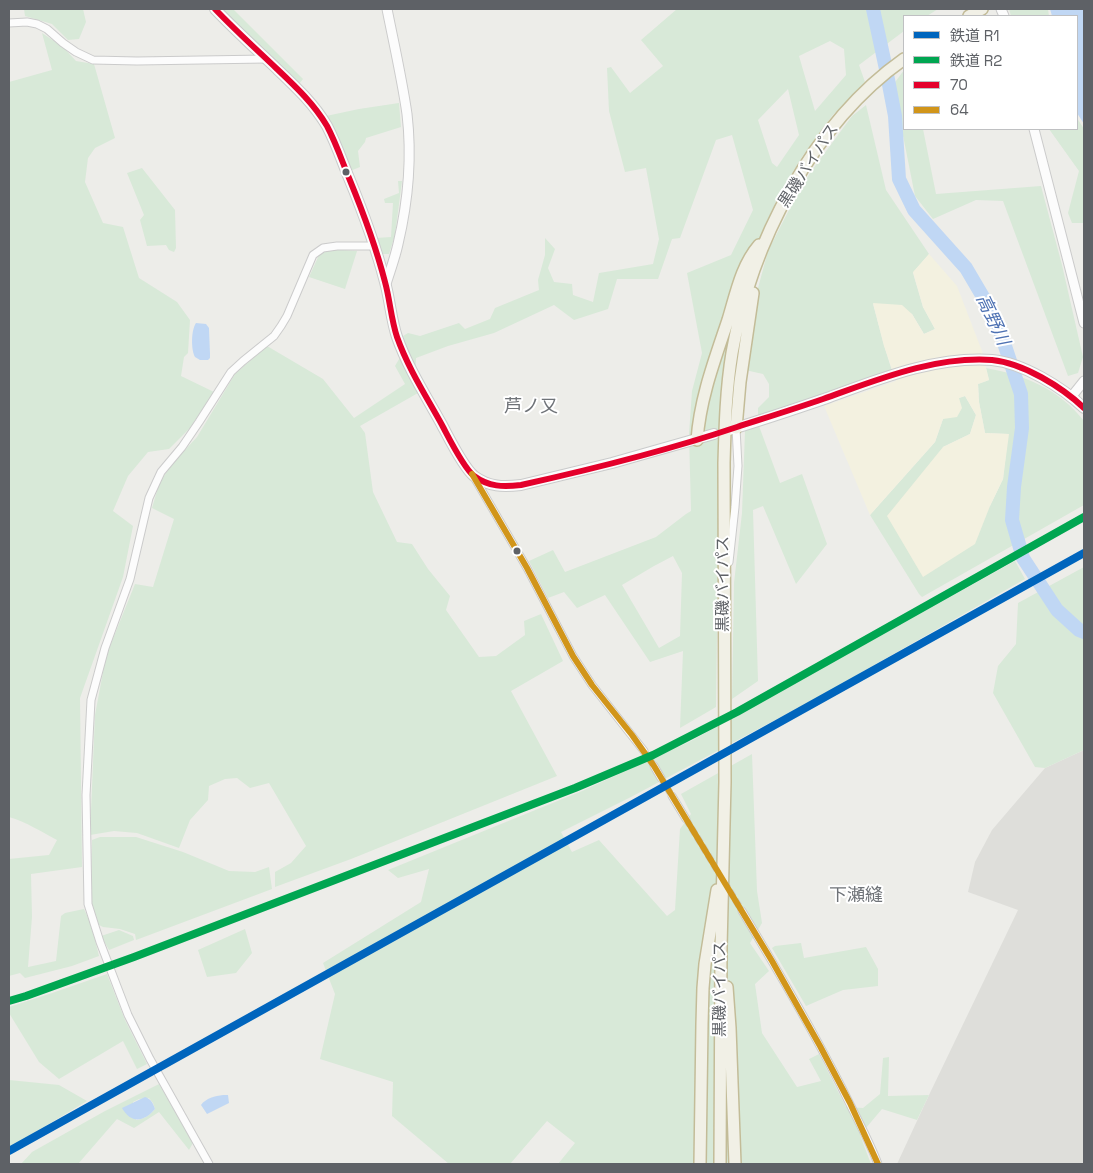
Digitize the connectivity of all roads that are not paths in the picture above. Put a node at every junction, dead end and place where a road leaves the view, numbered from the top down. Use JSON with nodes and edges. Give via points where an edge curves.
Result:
{"nodes":[{"id":1,"x":215,"y":9,"type":"edge"},
{"id":2,"x":387,"y":9,"type":"edge"},
{"id":3,"x":982,"y":9,"type":"edge"},
{"id":4,"x":971,"y":15,"type":"edge"},
{"id":5,"x":13,"y":23,"type":"edge"},
{"id":6,"x":9,"y":31,"type":"edge"},
{"id":7,"x":266,"y":59,"type":"junction"},
{"id":8,"x":903,"y":60,"type":"edge"},
{"id":9,"x":1034,"y":130,"type":"edge"},
{"id":10,"x":768,"y":234,"type":"junction"},
{"id":11,"x":375,"y":246,"type":"junction"},
{"id":12,"x":763,"y":247,"type":"junction"},
{"id":13,"x":386,"y":284,"type":"junction"},
{"id":14,"x":1084,"y":323,"type":"edge"},
{"id":15,"x":1084,"y":382,"type":"edge"},
{"id":16,"x":1072,"y":396,"type":"junction"},
{"id":17,"x":1084,"y":408,"type":"edge"},
{"id":18,"x":733,"y":429,"type":"junction"},
{"id":19,"x":714,"y":434,"type":"dead end"},
{"id":20,"x":697,"y":440,"type":"junction"},
{"id":21,"x":472,"y":474,"type":"junction"},
{"id":22,"x":724,"y":590,"type":"junction"},
{"id":23,"x":644,"y":751,"type":"tunnel mouth"},
{"id":24,"x":654,"y":766,"type":"tunnel mouth"},
{"id":25,"x":661,"y":778,"type":"tunnel mouth"},
{"id":26,"x":672,"y":796,"type":"tunnel mouth"},
{"id":27,"x":686,"y":819,"type":"tunnel mouth"},
{"id":28,"x":724,"y":848,"type":"junction"},
{"id":29,"x":742,"y":911,"type":"tunnel mouth"},
{"id":30,"x":721,"y":948,"type":"junction"},
{"id":31,"x":209,"y":1164,"type":"edge"},
{"id":32,"x":700,"y":1164,"type":"edge"},
{"id":33,"x":720,"y":1164,"type":"edge"},
{"id":34,"x":735,"y":1164,"type":"edge"},
{"id":35,"x":878,"y":1164,"type":"edge"}],
"edges":[{"from":1,"to":7,"type":"main road"},
{"from":2,"to":13,"type":"street","via":[[407,116],[408,174],[398,246]]},
{"from":3,"to":4,"type":"highway"},
{"from":5,"to":6,"type":"street"},
{"from":5,"to":7,"type":"street","via":[[38,24],[76,52],[93,60]]},
{"from":7,"to":11,"type":"main road","via":[[318,111],[341,156]]},
{"from":8,"to":10,"type":"highway","name":"黒磯バイパス","via":[[869,88],[840,119],[810,158]]},
{"from":9,"to":14,"type":"street"},
{"from":10,"to":12,"type":"highway","name":"黒磯バイパス"},
{"from":10,"to":20,"type":"highway","via":[[748,261],[740,279],[706,384]]},
{"from":11,"to":13,"type":"main road"},
{"from":11,"to":31,"type":"street","via":[[323,248],[313,255],[287,316],[274,336],[231,372],[182,447],[164,467],[149,498],[130,579],[105,648],[91,700],[86,795],[88,904],[128,1015]]},
{"from":12,"to":18,"type":"highway","via":[[750,308]]},
{"from":12,"to":22,"type":"highway","name":"黒磯バイパス","via":[[745,298],[732,354],[724,463]]},
{"from":13,"to":21,"type":"main road","via":[[397,338],[452,444]]},
{"from":15,"to":16,"type":"street"},
{"from":16,"to":17,"type":"main road"},
{"from":16,"to":18,"type":"main road","via":[[1028,370],[994,360],[950,362],[890,375]]},
{"from":18,"to":22,"type":"street","via":[[738,466]]},
{"from":19,"to":20,"type":"main road"},
{"from":20,"to":21,"type":"main road","via":[[521,486],[494,486]]},
{"from":21,"to":23,"type":"street","via":[[580,668]]},
{"from":22,"to":28,"type":"highway","name":"黒磯バイパス"},
{"from":24,"to":25,"type":"street"},
{"from":26,"to":27,"type":"street"},
{"from":28,"to":30,"type":"highway","name":"黒磯バイパス"},
{"from":28,"to":32,"type":"highway","via":[[703,988]]},
{"from":29,"to":35,"type":"street","via":[[820,1046]]},
{"from":30,"to":33,"type":"highway","name":"黒磯バイパス"},
{"from":30,"to":34,"type":"highway","via":[[728,991]]}]}
